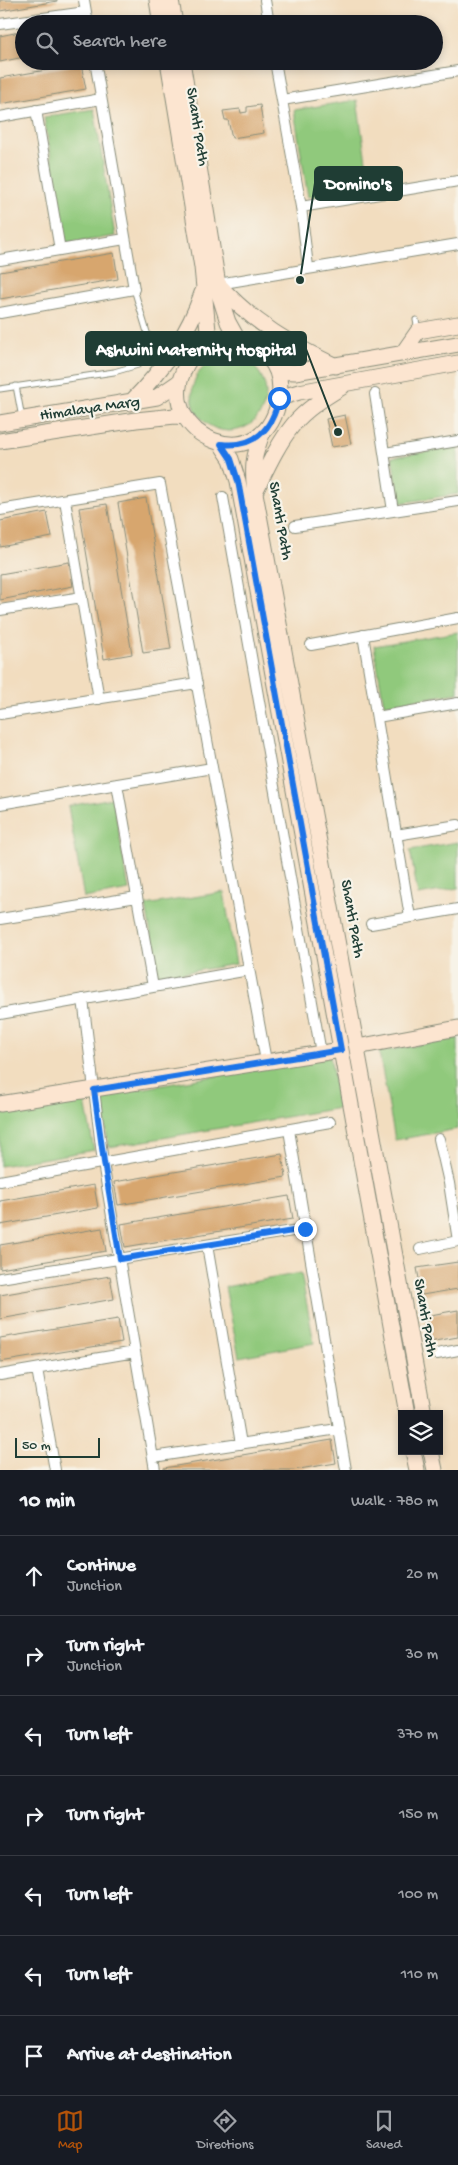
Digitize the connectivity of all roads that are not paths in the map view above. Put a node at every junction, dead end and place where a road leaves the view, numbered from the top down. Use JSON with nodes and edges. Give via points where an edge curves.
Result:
{"nodes":[{"id":1,"x":84,"y":0,"type":"edge"},
{"id":2,"x":158,"y":0,"type":"edge"},
{"id":3,"x":172,"y":0,"type":"edge"},
{"id":4,"x":265,"y":0,"type":"edge"},
{"id":5,"x":86,"y":12,"type":"junction"},
{"id":6,"x":64,"y":15,"type":"edge"},
{"id":7,"x":86,"y":15,"type":"edge"},
{"id":8,"x":160,"y":15,"type":"edge"},
{"id":9,"x":174,"y":15,"type":"edge"},
{"id":10,"x":268,"y":15,"type":"edge"},
{"id":11,"x":15,"y":22,"type":"edge"},
{"id":12,"x":0,"y":24,"type":"edge"},
{"id":13,"x":96,"y":70,"type":"edge"},
{"id":14,"x":170,"y":70,"type":"edge"},
{"id":15,"x":183,"y":70,"type":"edge"},
{"id":16,"x":277,"y":70,"type":"edge"},
{"id":17,"x":458,"y":71,"type":"edge"},
{"id":18,"x":101,"y":99,"type":"junction"},
{"id":19,"x":282,"y":100,"type":"junction"},
{"id":20,"x":36,"y":110,"type":"junction"},
{"id":21,"x":0,"y":117,"type":"edge"},
{"id":22,"x":458,"y":181,"type":"edge"},
{"id":23,"x":301,"y":207,"type":"junction"},
{"id":24,"x":125,"y":240,"type":"junction"},
{"id":25,"x":458,"y":244,"type":"edge"},
{"id":26,"x":60,"y":250,"type":"junction"},
{"id":27,"x":0,"y":260,"type":"edge"},
{"id":28,"x":308,"y":267,"type":"junction"},
{"id":29,"x":211,"y":285,"type":"junction"},
{"id":30,"x":134,"y":289,"type":"junction"},
{"id":31,"x":0,"y":313,"type":"edge"},
{"id":32,"x":458,"y":324,"type":"edge"},
{"id":33,"x":238,"y":340,"type":"junction"},
{"id":34,"x":458,"y":344,"type":"edge"},
{"id":35,"x":201,"y":347,"type":"junction"},
{"id":36,"x":402,"y":354,"type":"junction"},
{"id":37,"x":458,"y":363,"type":"edge"},
{"id":38,"x":336,"y":366,"type":"junction"},
{"id":39,"x":277,"y":371,"type":"junction"},
{"id":40,"x":179,"y":382,"type":"junction"},
{"id":41,"x":349,"y":382,"type":"junction"},
{"id":42,"x":16,"y":386,"type":"junction"},
{"id":43,"x":0,"y":389,"type":"edge"},
{"id":44,"x":375,"y":394,"type":"dead end"},
{"id":45,"x":279,"y":398,"type":"junction"},
{"id":46,"x":130,"y":403,"type":"junction"},
{"id":47,"x":185,"y":417,"type":"junction"},
{"id":48,"x":22,"y":420,"type":"junction"},
{"id":49,"x":0,"y":423,"type":"edge"},
{"id":50,"x":263,"y":432,"type":"junction"},
{"id":51,"x":0,"y":441,"type":"edge"},
{"id":52,"x":458,"y":441,"type":"edge"},
{"id":53,"x":221,"y":444,"type":"junction"},
{"id":54,"x":385,"y":453,"type":"junction"},
{"id":55,"x":255,"y":492,"type":"junction"},
{"id":56,"x":223,"y":497,"type":"dead end"},
{"id":57,"x":65,"y":500,"type":"junction"},
{"id":58,"x":458,"y":501,"type":"edge"},
{"id":59,"x":0,"y":510,"type":"edge"},
{"id":60,"x":393,"y":511,"type":"junction"},
{"id":61,"x":295,"y":526,"type":"dead end"},
{"id":62,"x":82,"y":597,"type":"junction"},
{"id":63,"x":0,"y":610,"type":"edge"},
{"id":64,"x":458,"y":618,"type":"edge"},
{"id":65,"x":363,"y":636,"type":"junction"},
{"id":66,"x":310,"y":645,"type":"dead end"},
{"id":67,"x":196,"y":683,"type":"junction"},
{"id":68,"x":99,"y":699,"type":"junction"},
{"id":69,"x":458,"y":703,"type":"edge"},
{"id":70,"x":0,"y":714,"type":"edge"},
{"id":71,"x":377,"y":717,"type":"junction"},
{"id":72,"x":212,"y":768,"type":"junction"},
{"id":73,"x":117,"y":784,"type":"junction"},
{"id":74,"x":0,"y":804,"type":"edge"},
{"id":75,"x":458,"y":825,"type":"edge"},
{"id":76,"x":396,"y":835,"type":"junction"},
{"id":77,"x":137,"y":897,"type":"junction"},
{"id":78,"x":458,"y":909,"type":"edge"},
{"id":79,"x":410,"y":917,"type":"junction"},
{"id":80,"x":0,"y":919,"type":"edge"},
{"id":81,"x":371,"y":924,"type":"dead end"},
{"id":82,"x":249,"y":970,"type":"junction"},
{"id":83,"x":153,"y":987,"type":"junction"},
{"id":84,"x":83,"y":999,"type":"junction"},
{"id":85,"x":0,"y":1014,"type":"edge"},
{"id":86,"x":458,"y":1028,"type":"edge"},
{"id":87,"x":357,"y":1047,"type":"junction"},
{"id":88,"x":341,"y":1050,"type":"junction"},
{"id":89,"x":321,"y":1053,"type":"junction"},
{"id":90,"x":266,"y":1061,"type":"junction"},
{"id":91,"x":94,"y":1090,"type":"junction"},
{"id":92,"x":0,"y":1104,"type":"edge"},
{"id":93,"x":330,"y":1122,"type":"dead end"},
{"id":94,"x":289,"y":1130,"type":"junction"},
{"id":95,"x":439,"y":1139,"type":"dead end"},
{"id":96,"x":104,"y":1162,"type":"junction"},
{"id":97,"x":0,"y":1181,"type":"edge"},
{"id":98,"x":453,"y":1182,"type":"edge"},
{"id":99,"x":305,"y":1229,"type":"junction"},
{"id":100,"x":458,"y":1241,"type":"edge"},
{"id":101,"x":207,"y":1245,"type":"junction"},
{"id":102,"x":420,"y":1249,"type":"dead end"},
{"id":103,"x":120,"y":1259,"type":"junction"},
{"id":104,"x":0,"y":1278,"type":"edge"},
{"id":105,"x":458,"y":1350,"type":"edge"},
{"id":106,"x":135,"y":1352,"type":"junction"},
{"id":107,"x":437,"y":1354,"type":"dead end"},
{"id":108,"x":37,"y":1369,"type":"junction"},
{"id":109,"x":0,"y":1375,"type":"edge"},
{"id":110,"x":406,"y":1410,"type":"edge"},
{"id":111,"x":423,"y":1410,"type":"edge"},
{"id":112,"x":338,"y":1429,"type":"junction"},
{"id":113,"x":241,"y":1444,"type":"junction"},
{"id":114,"x":415,"y":1455,"type":"edge"},
{"id":115,"x":432,"y":1455,"type":"edge"},
{"id":116,"x":153,"y":1458,"type":"junction"},
{"id":117,"x":55,"y":1470,"type":"edge"},
{"id":118,"x":155,"y":1470,"type":"edge"},
{"id":119,"x":346,"y":1470,"type":"edge"},
{"id":120,"x":417,"y":1470,"type":"edge"},
{"id":121,"x":435,"y":1470,"type":"edge"}],
"edges":[{"from":1,"to":5,"type":"street"},
{"from":2,"to":8,"type":"main road"},
{"from":3,"to":9,"type":"main road"},
{"from":4,"to":10,"type":"street"},
{"from":5,"to":6,"type":"street"},
{"from":5,"to":7,"type":"street"},
{"from":11,"to":12,"type":"street"},
{"from":13,"to":18,"type":"street"},
{"from":14,"to":29,"type":"main road","name":"Shanti Path"},
{"from":15,"to":29,"type":"main road","name":"Shanti Path"},
{"from":16,"to":19,"type":"street"},
{"from":17,"to":19,"type":"street"},
{"from":18,"to":20,"type":"street"},
{"from":18,"to":24,"type":"street"},
{"from":19,"to":23,"type":"street"},
{"from":20,"to":21,"type":"street"},
{"from":20,"to":26,"type":"street"},
{"from":22,"to":23,"type":"street"},
{"from":23,"to":28,"type":"street"},
{"from":24,"to":26,"type":"street"},
{"from":24,"to":30,"type":"street"},
{"from":25,"to":28,"type":"street"},
{"from":26,"to":27,"type":"street"},
{"from":28,"to":29,"type":"street"},
{"from":29,"to":33,"type":"main road","name":"Shanti Path"},
{"from":29,"to":35,"type":"main road","name":"Shanti Path","via":[[208,331]]},
{"from":29,"to":38,"type":"main road","via":[[262,326]]},
{"from":29,"to":46,"type":"main road","via":[[175,350],[153,381]]},
{"from":30,"to":31,"type":"street"},
{"from":30,"to":42,"type":"lane","via":[[148,339],[146,354],[138,365],[114,372]]},
{"from":32,"to":36,"type":"main road","via":[[417,325]]},
{"from":33,"to":35,"type":"main road","via":[[225,338]]},
{"from":33,"to":39,"type":"main road","via":[[266,354]]},
{"from":34,"to":36,"type":"main road"},
{"from":35,"to":40,"type":"main road","via":[[188,360]]},
{"from":36,"to":38,"type":"main road"},
{"from":37,"to":41,"type":"main road"},
{"from":38,"to":39,"type":"main road","via":[[295,372]]},
{"from":39,"to":45,"type":"main road","via":[[281,391]]},
{"from":40,"to":46,"type":"main road","name":"Himalaya Marg","via":[[157,397]]},
{"from":40,"to":47,"type":"main road","via":[[178,396]]},
{"from":41,"to":45,"type":"main road"},
{"from":41,"to":55,"type":"main road","via":[[309,409],[293,425]]},
{"from":42,"to":43,"type":"lane"},
{"from":42,"to":48,"type":"lane"},
{"from":44,"to":54,"type":"street"},
{"from":45,"to":50,"type":"main road","via":[[272,420]]},
{"from":46,"to":48,"type":"main road","name":"Himalaya Marg"},
{"from":47,"to":51,"type":"main road","name":"Himalaya Marg","via":[[136,420]]},
{"from":47,"to":53,"type":"main road","via":[[202,434]]},
{"from":48,"to":49,"type":"main road","name":"Himalaya Marg"},
{"from":50,"to":53,"type":"main road","via":[[243,444]]},
{"from":50,"to":55,"type":"main road","name":"Shanti Path","via":[[252,467]]},
{"from":52,"to":54,"type":"street"},
{"from":53,"to":88,"type":"main road","name":"Shanti Path","via":[[231,459],[238,481]]},
{"from":54,"to":60,"type":"street"},
{"from":55,"to":87,"type":"main road","name":"Shanti Path"},
{"from":56,"to":89,"type":"street"},
{"from":57,"to":59,"type":"street"},
{"from":57,"to":62,"type":"street"},
{"from":57,"to":67,"type":"street","via":[[160,484]]},
{"from":58,"to":60,"type":"street"},
{"from":60,"to":61,"type":"street"},
{"from":62,"to":63,"type":"street"},
{"from":62,"to":68,"type":"street"},
{"from":64,"to":65,"type":"street"},
{"from":65,"to":66,"type":"street"},
{"from":65,"to":71,"type":"street"},
{"from":67,"to":68,"type":"street"},
{"from":67,"to":72,"type":"street"},
{"from":68,"to":70,"type":"street"},
{"from":69,"to":71,"type":"street"},
{"from":71,"to":76,"type":"street"},
{"from":72,"to":73,"type":"street"},
{"from":72,"to":82,"type":"street"},
{"from":73,"to":74,"type":"street"},
{"from":73,"to":77,"type":"street"},
{"from":75,"to":76,"type":"street"},
{"from":76,"to":79,"type":"street"},
{"from":77,"to":80,"type":"street"},
{"from":77,"to":83,"type":"street"},
{"from":78,"to":79,"type":"street"},
{"from":79,"to":81,"type":"street"},
{"from":82,"to":83,"type":"street"},
{"from":82,"to":90,"type":"street"},
{"from":83,"to":84,"type":"street"},
{"from":84,"to":85,"type":"street"},
{"from":84,"to":91,"type":"street"},
{"from":86,"to":87,"type":"main road"},
{"from":87,"to":111,"type":"main road","name":"Shanti Path"},
{"from":88,"to":89,"type":"main road"},
{"from":88,"to":110,"type":"main road","name":"Shanti Path"},
{"from":89,"to":90,"type":"main road"},
{"from":90,"to":91,"type":"main road"},
{"from":91,"to":92,"type":"main road"},
{"from":91,"to":96,"type":"street"},
{"from":93,"to":94,"type":"street"},
{"from":94,"to":96,"type":"street"},
{"from":94,"to":99,"type":"street"},
{"from":95,"to":98,"type":"street"},
{"from":96,"to":97,"type":"street"},
{"from":96,"to":103,"type":"street"},
{"from":98,"to":100,"type":"street"},
{"from":99,"to":101,"type":"street"},
{"from":99,"to":112,"type":"street"},
{"from":100,"to":102,"type":"street"},
{"from":101,"to":103,"type":"street"},
{"from":101,"to":113,"type":"street"},
{"from":103,"to":104,"type":"street"},
{"from":103,"to":106,"type":"street"},
{"from":105,"to":107,"type":"street"},
{"from":106,"to":108,"type":"street"},
{"from":106,"to":116,"type":"street"},
{"from":108,"to":109,"type":"street"},
{"from":108,"to":117,"type":"street"},
{"from":112,"to":113,"type":"street"},
{"from":112,"to":119,"type":"street"},
{"from":113,"to":116,"type":"street"},
{"from":114,"to":120,"type":"main road"},
{"from":115,"to":121,"type":"main road"},
{"from":116,"to":118,"type":"street"}]}
